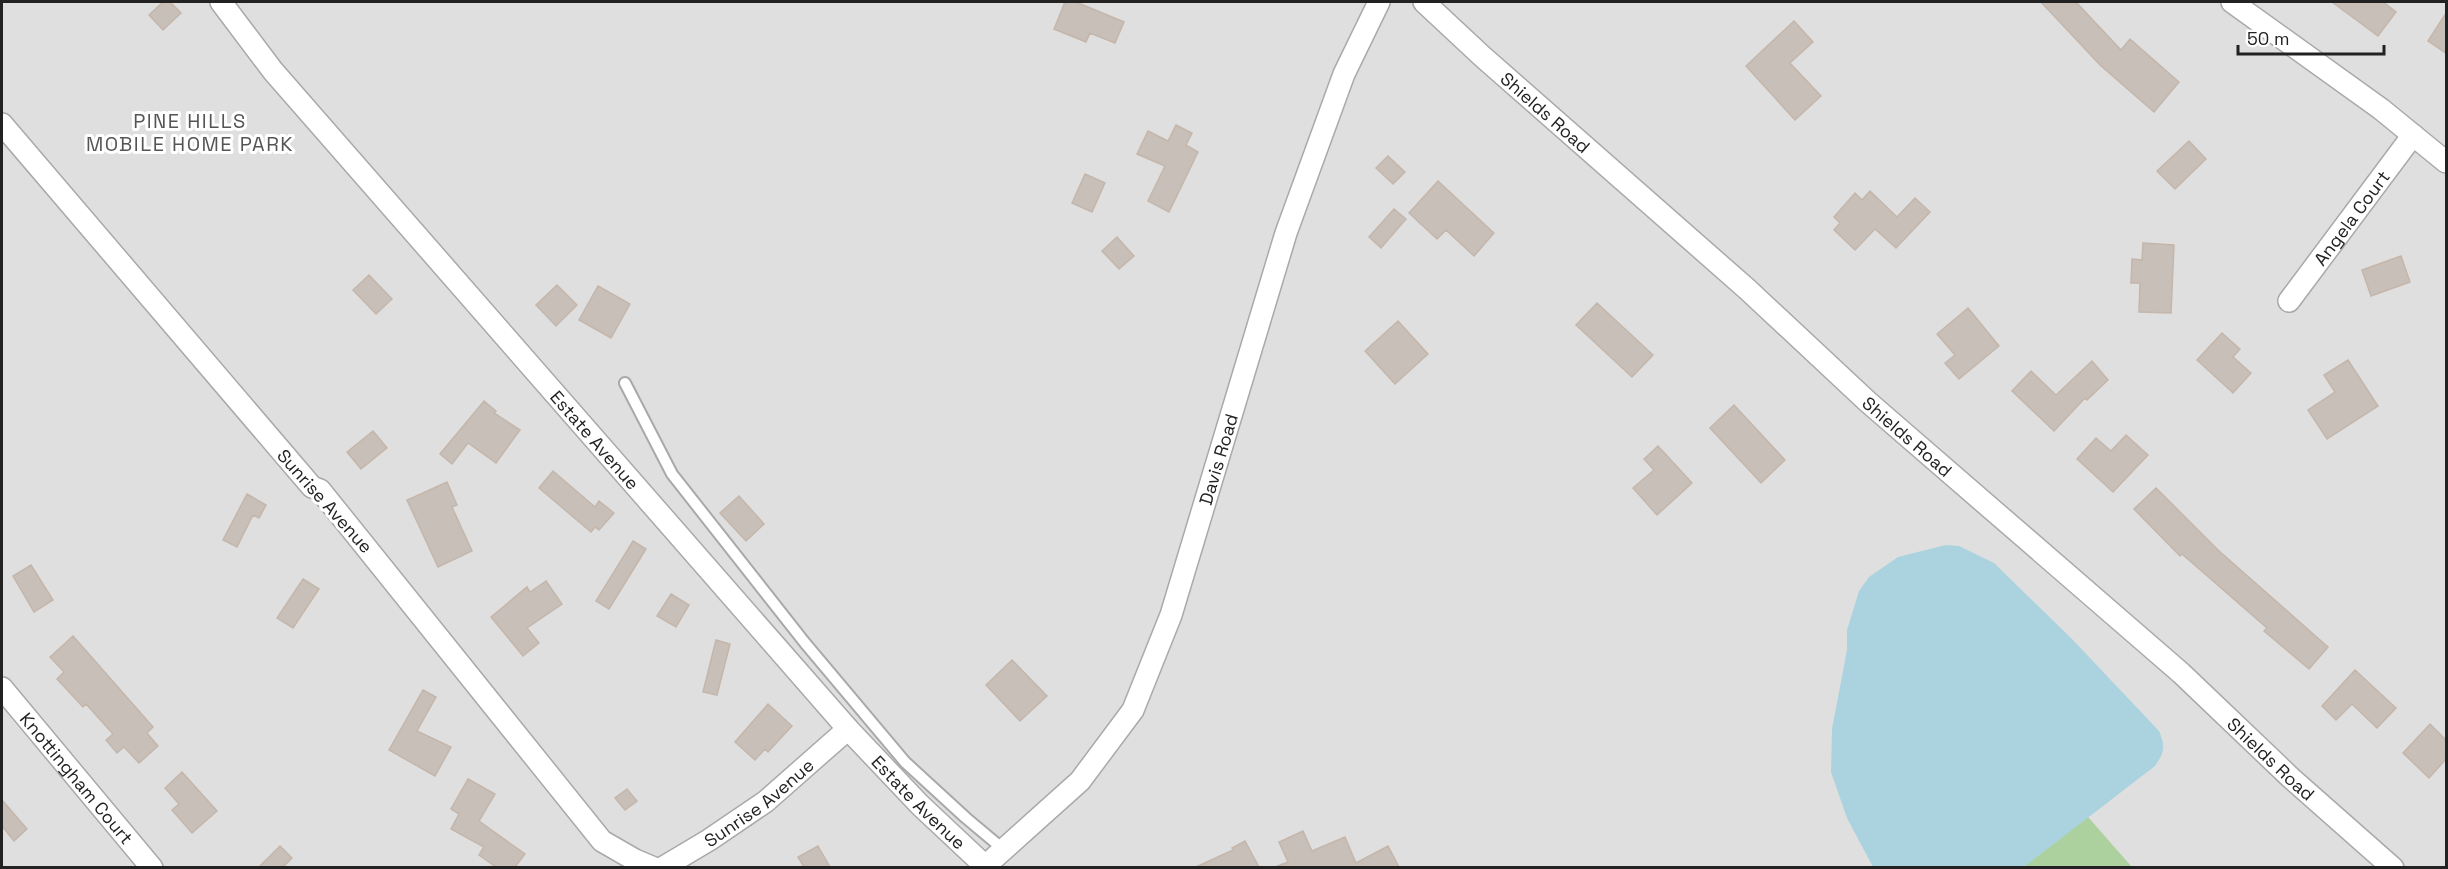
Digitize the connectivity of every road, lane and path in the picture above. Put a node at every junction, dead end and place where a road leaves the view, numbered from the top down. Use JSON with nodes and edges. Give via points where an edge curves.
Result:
{"nodes":[{"id":1,"x":221,"y":2,"type":"edge"},
{"id":2,"x":1378,"y":2,"type":"edge"},
{"id":3,"x":1424,"y":2,"type":"edge"},
{"id":4,"x":2232,"y":2,"type":"edge"},
{"id":5,"x":2,"y":124,"type":"edge"},
{"id":6,"x":2414,"y":135,"type":"junction"},
{"id":7,"x":2446,"y":162,"type":"edge"},
{"id":8,"x":2289,"y":301,"type":"dead end"},
{"id":9,"x":625,"y":383,"type":"dead end"},
{"id":10,"x":2,"y":688,"type":"edge"},
{"id":11,"x":848,"y":729,"type":"junction"},
{"id":12,"x":1004,"y":849,"type":"junction"},
{"id":13,"x":152,"y":867,"type":"edge"},
{"id":14,"x":654,"y":867,"type":"edge"},
{"id":15,"x":662,"y":867,"type":"edge"},
{"id":16,"x":984,"y":867,"type":"edge"},
{"id":17,"x":2393,"y":867,"type":"edge"}],
"edges":[{"from":1,"to":11,"type":"street","name":"Estate Avenue","via":[[273,72]]},
{"from":2,"to":12,"type":"street","name":"Davis Road","via":[[1344,74],[1286,233],[1171,615],[1133,710],[1080,781]]},
{"from":3,"to":17,"type":"street","name":"Shields Road","via":[[1868,402],[2181,673],[2291,778]]},
{"from":4,"to":6,"type":"street"},
{"from":5,"to":14,"type":"street","name":"Sunrise Avenue","via":[[207,367],[312,487],[320,490],[602,841]]},
{"from":6,"to":7,"type":"street"},
{"from":6,"to":8,"type":"street","name":"Angela Court"},
{"from":9,"to":12,"type":"lane","via":[[672,474],[805,643],[905,762]]},
{"from":10,"to":13,"type":"street","name":"Knottingham Court"},
{"from":11,"to":15,"type":"street","name":"Sunrise Avenue","via":[[765,802]]},
{"from":11,"to":16,"type":"street","name":"Estate Avenue"},
{"from":12,"to":16,"type":"street","name":"Davis Road"}]}
